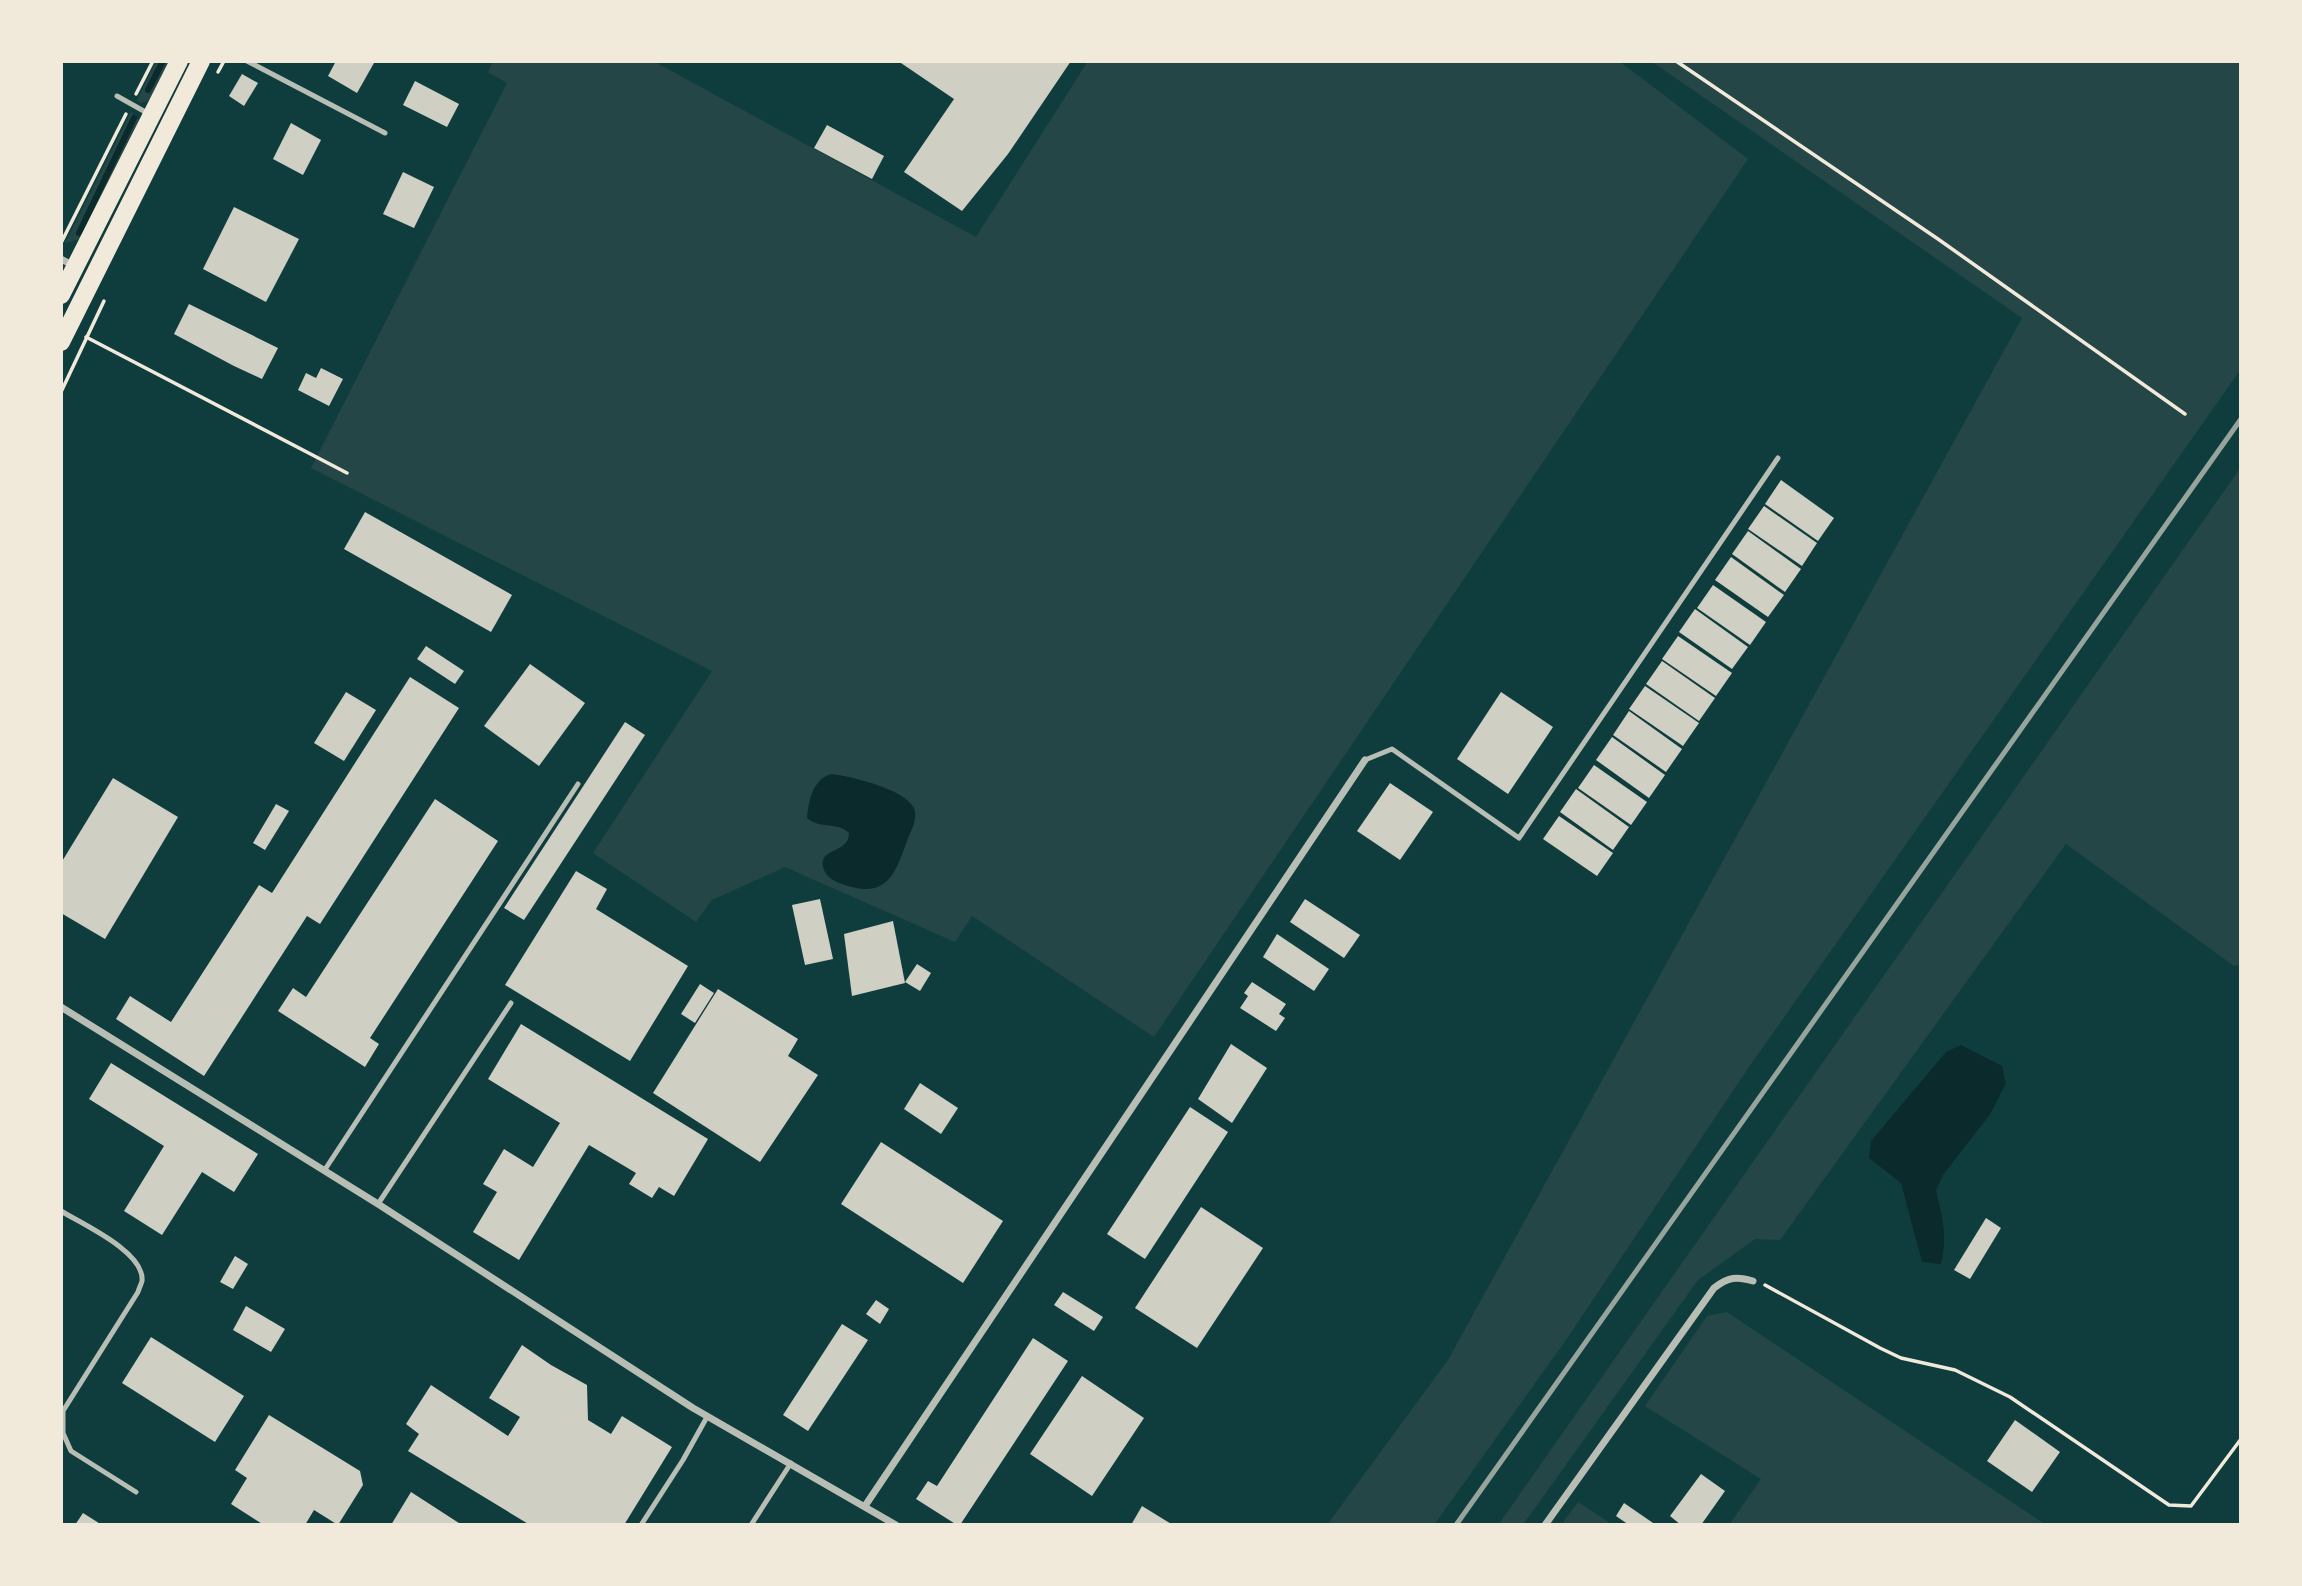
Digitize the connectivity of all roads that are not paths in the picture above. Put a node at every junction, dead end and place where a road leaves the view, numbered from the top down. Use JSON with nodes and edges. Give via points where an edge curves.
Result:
{"nodes":[{"id":1,"x":179,"y":61,"type":"edge"},
{"id":2,"x":201,"y":61,"type":"edge"},
{"id":3,"x":247,"y":61,"type":"edge"},
{"id":4,"x":117,"y":96,"type":"dead end"},
{"id":5,"x":152,"y":115,"type":"junction"},
{"id":6,"x":169,"y":125,"type":"junction"},
{"id":7,"x":385,"y":133,"type":"dead end"},
{"id":8,"x":103,"y":212,"type":"junction"},
{"id":9,"x":121,"y":222,"type":"junction"},
{"id":10,"x":69,"y":263,"type":"edge"},
{"id":11,"x":94,"y":275,"type":"junction"},
{"id":12,"x":61,"y":295,"type":"edge"},
{"id":13,"x":64,"y":330,"type":"edge"},
{"id":14,"x":1778,"y":458,"type":"dead end"},
{"id":15,"x":1365,"y":760,"type":"joint"},
{"id":16,"x":578,"y":783,"type":"dead end"},
{"id":17,"x":511,"y":1003,"type":"dead end"},
{"id":18,"x":61,"y":1007,"type":"edge"},
{"id":19,"x":324,"y":1171,"type":"junction"},
{"id":20,"x":378,"y":1204,"type":"junction"},
{"id":21,"x":61,"y":1211,"type":"edge"},
{"id":22,"x":1753,"y":1280,"type":"road end"},
{"id":23,"x":707,"y":1417,"type":"junction"},
{"id":24,"x":791,"y":1463,"type":"junction"},
{"id":25,"x":136,"y":1492,"type":"dead end"},
{"id":26,"x":866,"y":1506,"type":"junction"},
{"id":27,"x":641,"y":1525,"type":"edge"},
{"id":28,"x":751,"y":1525,"type":"edge"},
{"id":29,"x":896,"y":1525,"type":"edge"},
{"id":30,"x":1545,"y":1525,"type":"edge"}],
"edges":[{"from":1,"to":5,"type":"main road"},
{"from":2,"to":6,"type":"main road"},
{"from":3,"to":7,"type":"lane"},
{"from":4,"to":5,"type":"lane"},
{"from":5,"to":6,"type":"main road"},
{"from":5,"to":8,"type":"main road"},
{"from":6,"to":9,"type":"main road"},
{"from":8,"to":9,"type":"main road"},
{"from":8,"to":10,"type":"main road"},
{"from":9,"to":11,"type":"main road"},
{"from":10,"to":11,"type":"main road"},
{"from":10,"to":12,"type":"main road"},
{"from":10,"to":13,"type":"main road","via":[[78,285]]},
{"from":11,"to":13,"type":"main road"},
{"from":14,"to":15,"type":"lane","via":[[1519,838],[1392,749]]},
{"from":15,"to":26,"type":"street"},
{"from":16,"to":19,"type":"lane"},
{"from":17,"to":20,"type":"lane"},
{"from":18,"to":19,"type":"street"},
{"from":19,"to":20,"type":"street"},
{"from":20,"to":23,"type":"street"},
{"from":21,"to":25,"type":"lane","via":[[127,1250],[142,1280],[63,1411],[63,1433],[71,1451]]},
{"from":22,"to":30,"type":"street","via":[[1738,1276],[1714,1288]]},
{"from":23,"to":24,"type":"street"},
{"from":23,"to":27,"type":"lane"},
{"from":24,"to":26,"type":"street"},
{"from":24,"to":28,"type":"lane"},
{"from":26,"to":29,"type":"street"}]}
